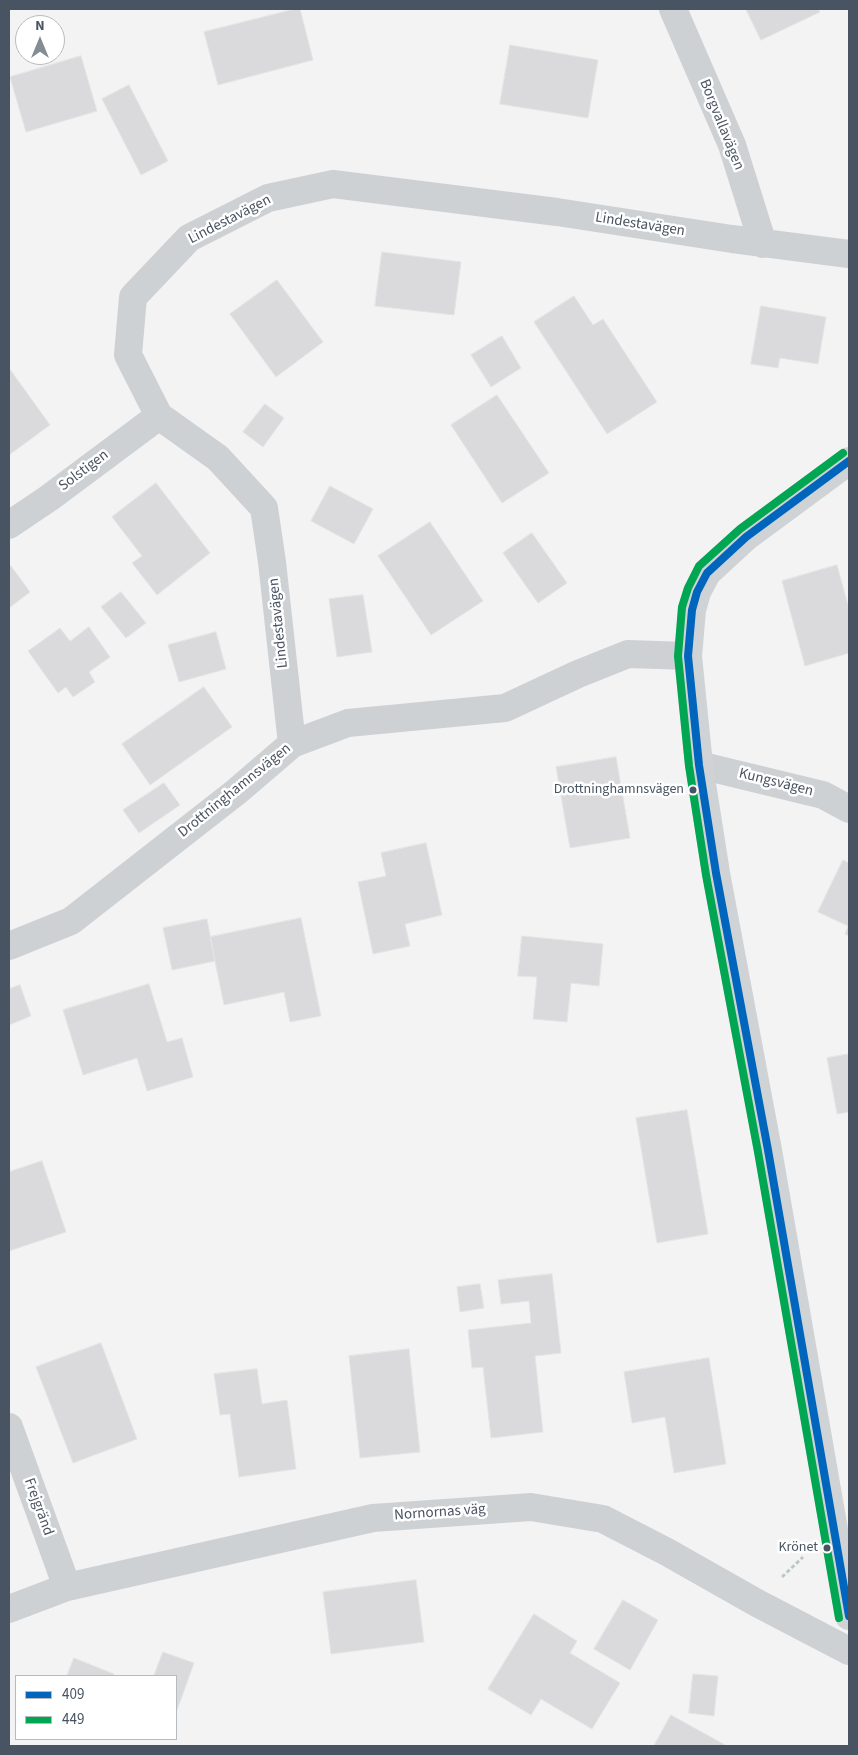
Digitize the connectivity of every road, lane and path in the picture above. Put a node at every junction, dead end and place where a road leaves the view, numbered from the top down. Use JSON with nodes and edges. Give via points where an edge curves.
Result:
{"nodes":[{"id":1,"x":673,"y":9,"type":"edge"},
{"id":2,"x":763,"y":244,"type":"junction"},
{"id":3,"x":849,"y":254,"type":"edge"},
{"id":4,"x":159,"y":416,"type":"junction"},
{"id":5,"x":849,"y":461,"type":"edge"},
{"id":6,"x":9,"y":525,"type":"edge"},
{"id":7,"x":688,"y":656,"type":"junction"},
{"id":8,"x":292,"y":744,"type":"junction"},
{"id":9,"x":699,"y":765,"type":"junction"},
{"id":10,"x":849,"y":809,"type":"edge"},
{"id":11,"x":9,"y":946,"type":"edge"},
{"id":12,"x":9,"y":1428,"type":"edge"},
{"id":13,"x":67,"y":1587,"type":"junction"},
{"id":14,"x":9,"y":1609,"type":"edge"},
{"id":15,"x":849,"y":1616,"type":"edge"},
{"id":16,"x":849,"y":1651,"type":"edge"}],
"edges":[{"from":1,"to":2,"type":"street","name":"Borgvallavägen","via":[[732,145]]},
{"from":2,"to":3,"type":"street","name":"Lindestavägen"},
{"from":2,"to":4,"type":"street","name":"Lindestavägen","via":[[557,212],[332,184],[268,198],[189,238],[133,296],[128,355]]},
{"from":4,"to":6,"type":"street","name":"Solstigen"},
{"from":4,"to":8,"type":"street","name":"Lindestavägen","via":[[218,458],[264,508]]},
{"from":5,"to":7,"type":"street","via":[[746,537],[707,573],[692,610]]},
{"from":7,"to":8,"type":"street","name":"Drottninghamnsvägen","via":[[628,654],[506,708],[348,723]]},
{"from":7,"to":9,"type":"street"},
{"from":8,"to":11,"type":"street","name":"Drottninghamnsvägen","via":[[71,921]]},
{"from":9,"to":10,"type":"street","name":"Kungsvägen","via":[[823,795]]},
{"from":9,"to":15,"type":"street"},
{"from":12,"to":13,"type":"street","name":"Frejgränd"},
{"from":13,"to":14,"type":"street","name":"Nornornas väg"},
{"from":13,"to":16,"type":"street","name":"Nornornas väg","via":[[373,1518],[531,1507],[603,1519]]}]}
